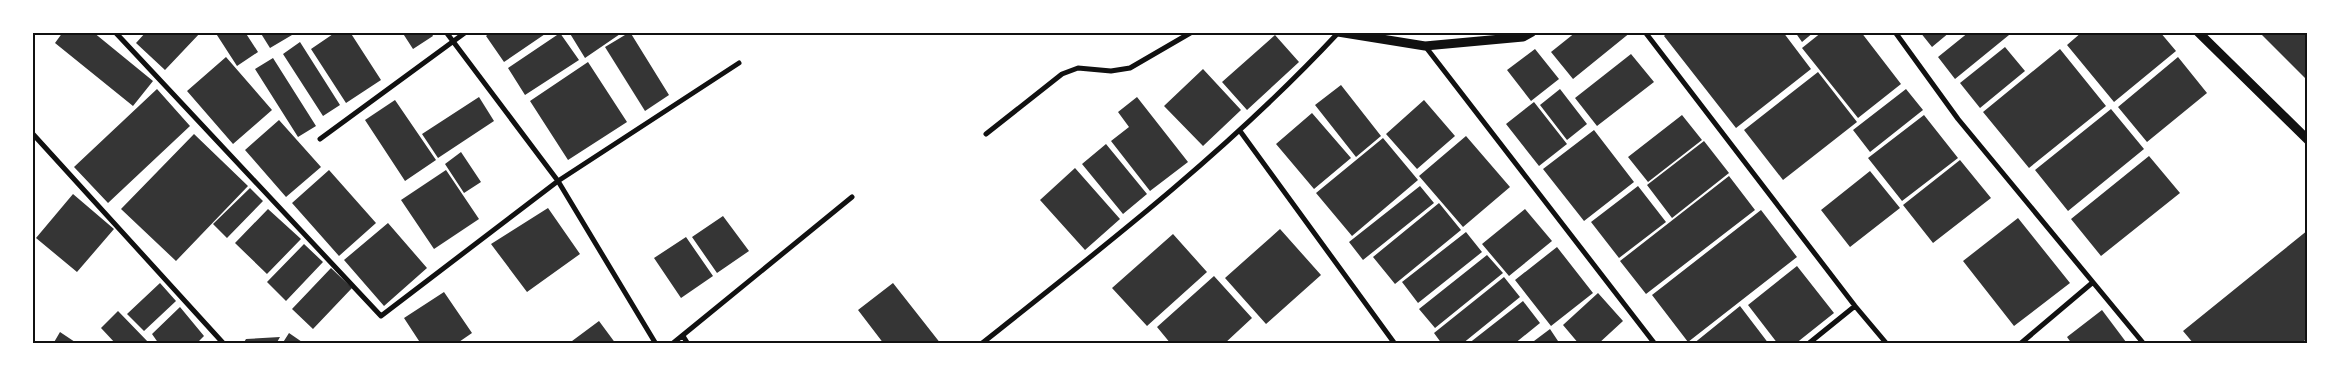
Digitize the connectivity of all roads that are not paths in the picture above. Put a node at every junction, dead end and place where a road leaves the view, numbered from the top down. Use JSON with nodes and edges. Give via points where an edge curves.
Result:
{"nodes":[{"id":1,"x":115,"y":32,"type":"edge"},
{"id":2,"x":446,"y":32,"type":"edge"},
{"id":3,"x":466,"y":32,"type":"edge"},
{"id":4,"x":1192,"y":32,"type":"edge"},
{"id":5,"x":1338,"y":32,"type":"edge"},
{"id":6,"x":1532,"y":32,"type":"edge"},
{"id":7,"x":1645,"y":32,"type":"edge"},
{"id":8,"x":1895,"y":32,"type":"edge"},
{"id":9,"x":2198,"y":32,"type":"edge"},
{"id":10,"x":453,"y":42,"type":"junction"},
{"id":11,"x":1425,"y":46,"type":"junction"},
{"id":12,"x":739,"y":62,"type":"dead end"},
{"id":13,"x":1240,"y":131,"type":"junction"},
{"id":14,"x":32,"y":133,"type":"edge"},
{"id":15,"x":986,"y":134,"type":"dead end"},
{"id":16,"x":320,"y":139,"type":"dead end"},
{"id":17,"x":2308,"y":140,"type":"edge"},
{"id":18,"x":558,"y":180,"type":"junction"},
{"id":19,"x":852,"y":197,"type":"dead end"},
{"id":20,"x":2092,"y":283,"type":"junction"},
{"id":21,"x":1855,"y":306,"type":"junction"},
{"id":22,"x":683,"y":336,"type":"junction"},
{"id":23,"x":224,"y":344,"type":"edge"},
{"id":24,"x":656,"y":344,"type":"edge"},
{"id":25,"x":672,"y":344,"type":"edge"},
{"id":26,"x":688,"y":344,"type":"edge"},
{"id":27,"x":981,"y":344,"type":"edge"},
{"id":28,"x":1395,"y":344,"type":"edge"},
{"id":29,"x":1655,"y":344,"type":"edge"},
{"id":30,"x":1808,"y":344,"type":"edge"},
{"id":31,"x":1888,"y":344,"type":"edge"},
{"id":32,"x":2020,"y":344,"type":"edge"},
{"id":33,"x":2144,"y":344,"type":"edge"}],
"edges":[{"from":1,"to":18,"type":"street","via":[[381,316]]},
{"from":2,"to":10,"type":"street"},
{"from":3,"to":10,"type":"street"},
{"from":4,"to":15,"type":"street","via":[[1130,68],[1111,71],[1078,68],[1062,74]]},
{"from":5,"to":11,"type":"street"},
{"from":5,"to":13,"type":"street"},
{"from":6,"to":11,"type":"street","via":[[1524,37]]},
{"from":7,"to":21,"type":"street"},
{"from":8,"to":20,"type":"street","via":[[1958,119]]},
{"from":9,"to":17,"type":"street"},
{"from":10,"to":16,"type":"street"},
{"from":10,"to":18,"type":"street"},
{"from":11,"to":29,"type":"street"},
{"from":12,"to":18,"type":"street"},
{"from":13,"to":27,"type":"street"},
{"from":13,"to":28,"type":"street"},
{"from":14,"to":23,"type":"street"},
{"from":18,"to":24,"type":"street"},
{"from":19,"to":22,"type":"street"},
{"from":20,"to":32,"type":"street"},
{"from":20,"to":33,"type":"street"},
{"from":21,"to":30,"type":"street"},
{"from":21,"to":31,"type":"street"},
{"from":22,"to":25,"type":"street"},
{"from":22,"to":26,"type":"street"}]}
